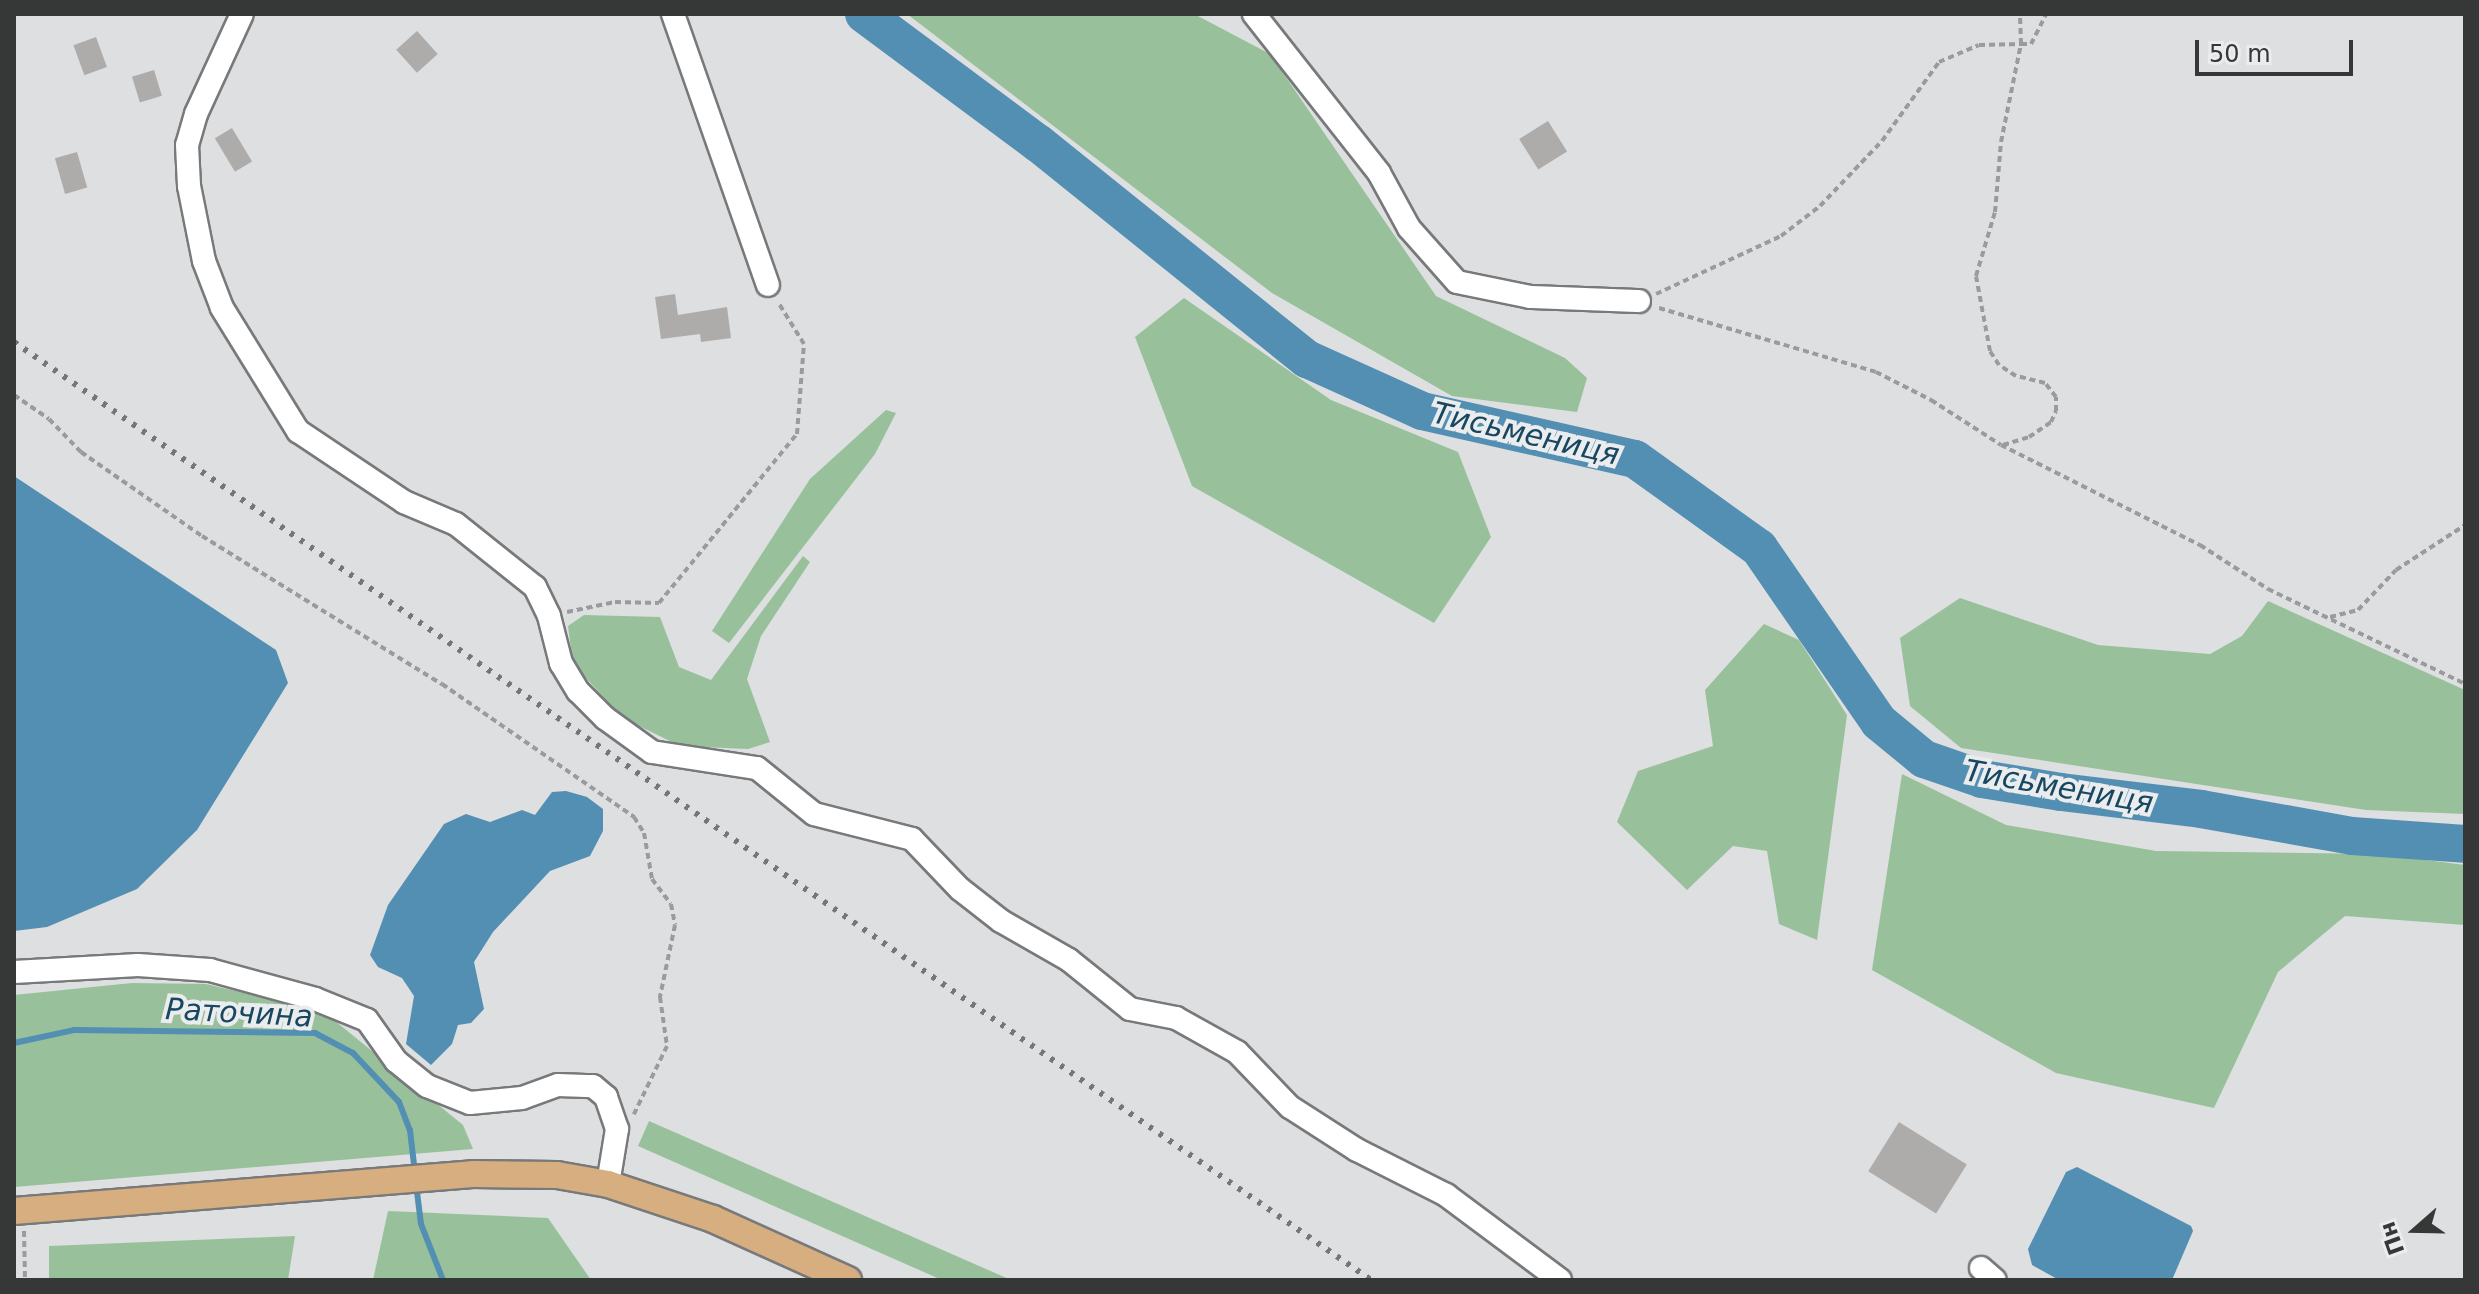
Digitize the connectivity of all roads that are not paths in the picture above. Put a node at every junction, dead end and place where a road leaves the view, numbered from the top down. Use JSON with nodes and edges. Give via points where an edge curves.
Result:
{"nodes":[{"id":1,"x":242,"y":14,"type":"edge"},
{"id":2,"x":673,"y":14,"type":"edge"},
{"id":3,"x":1254,"y":14,"type":"edge"},
{"id":4,"x":768,"y":285,"type":"road end"},
{"id":5,"x":1639,"y":301,"type":"road end"},
{"id":6,"x":14,"y":972,"type":"edge"},
{"id":7,"x":608,"y":1184,"type":"junction"},
{"id":8,"x":22,"y":1210,"type":"edge"},
{"id":9,"x":848,"y":1280,"type":"edge"},
{"id":10,"x":1560,"y":1280,"type":"edge"}],
"edges":[{"from":1,"to":10,"type":"street","via":[[196,114],[187,145],[189,186],[204,261],[222,308],[298,431],[404,502],[456,524],[535,587],[561,663],[578,691],[652,752],[757,768],[814,814],[912,839],[960,889],[1001,921],[1069,960],[1130,1009],[1176,1018],[1237,1052],[1290,1107],[1357,1150],[1446,1195]]},
{"from":2,"to":4,"type":"street"},
{"from":3,"to":5,"type":"street","via":[[1379,173],[1409,228],[1457,282],[1530,297]]},
{"from":6,"to":7,"type":"street","via":[[138,965],[210,970],[315,999],[367,1020],[396,1061],[427,1086],[470,1103],[522,1098],[558,1085],[593,1086],[606,1097],[617,1129]]},
{"from":7,"to":8,"type":"main road","via":[[557,1175],[473,1174]]},
{"from":7,"to":9,"type":"main road","via":[[713,1219]]}]}
